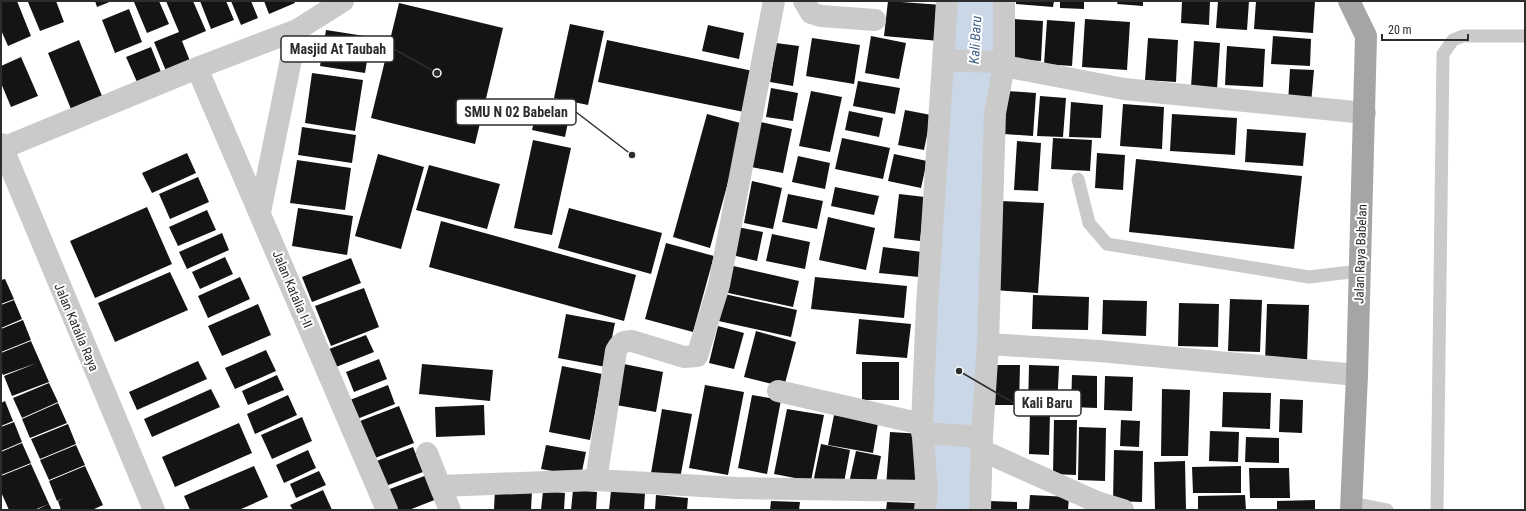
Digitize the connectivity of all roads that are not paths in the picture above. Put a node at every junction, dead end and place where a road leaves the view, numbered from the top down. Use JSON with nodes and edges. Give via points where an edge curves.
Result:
{"nodes":[{"id":1,"x":343,"y":1,"type":"edge"},
{"id":2,"x":774,"y":1,"type":"edge"},
{"id":3,"x":804,"y":1,"type":"edge"},
{"id":4,"x":947,"y":1,"type":"edge"},
{"id":5,"x":1004,"y":1,"type":"edge"},
{"id":6,"x":1349,"y":1,"type":"edge"},
{"id":7,"x":875,"y":20,"type":"dead end"},
{"id":8,"x":297,"y":30,"type":"junction"},
{"id":9,"x":1525,"y":36,"type":"edge"},
{"id":10,"x":948,"y":60,"type":"junction"},
{"id":11,"x":1000,"y":64,"type":"junction"},
{"id":12,"x":197,"y":68,"type":"junction"},
{"id":13,"x":1365,"y":113,"type":"junction"},
{"id":14,"x":2,"y":146,"type":"edge"},
{"id":15,"x":1078,"y":179,"type":"dead end"},
{"id":16,"x":260,"y":212,"type":"junction"},
{"id":17,"x":1359,"y":271,"type":"junction"},
{"id":18,"x":988,"y":344,"type":"junction"},
{"id":19,"x":1357,"y":375,"type":"junction"},
{"id":20,"x":778,"y":391,"type":"dead end"},
{"id":21,"x":925,"y":430,"type":"junction"},
{"id":22,"x":980,"y":441,"type":"junction"},
{"id":23,"x":427,"y":453,"type":"dead end"},
{"id":24,"x":596,"y":480,"type":"junction"},
{"id":25,"x":440,"y":486,"type":"junction"},
{"id":26,"x":926,"y":501,"type":"edge"},
{"id":27,"x":1351,"y":506,"type":"edge"},
{"id":28,"x":151,"y":509,"type":"edge"},
{"id":29,"x":387,"y":510,"type":"edge"},
{"id":30,"x":450,"y":510,"type":"edge"},
{"id":31,"x":980,"y":510,"type":"edge"},
{"id":32,"x":1123,"y":510,"type":"edge"},
{"id":33,"x":1387,"y":510,"type":"edge"},
{"id":34,"x":1437,"y":510,"type":"edge"}],
"edges":[{"from":1,"to":8,"type":"street"},
{"from":2,"to":24,"type":"street","via":[[719,285],[697,356],[684,357],[632,341],[624,341],[619,345]]},
{"from":3,"to":7,"type":"street","via":[[811,13],[821,16]]},
{"from":4,"to":10,"type":"street"},
{"from":5,"to":11,"type":"street"},
{"from":6,"to":13,"type":"main road","name":"Jalan Raya Babelan","via":[[1366,36]]},
{"from":8,"to":12,"type":"street"},
{"from":8,"to":16,"type":"street"},
{"from":9,"to":34,"type":"lane","via":[[1463,36],[1453,40],[1443,54]]},
{"from":10,"to":11,"type":"street"},
{"from":10,"to":21,"type":"street","via":[[927,305]]},
{"from":11,"to":13,"type":"street","via":[[1124,89]]},
{"from":11,"to":18,"type":"street","via":[[994,113]]},
{"from":12,"to":14,"type":"street"},
{"from":12,"to":16,"type":"street","name":"Jalan Katalia I-II"},
{"from":13,"to":17,"type":"main road","name":"Jalan Raya Babelan"},
{"from":14,"to":28,"type":"street","name":"Jalan Katalia Raya"},
{"from":15,"to":17,"type":"lane","via":[[1089,223],[1107,244],[1309,277]]},
{"from":16,"to":29,"type":"street","name":"Jalan Katalia I-II"},
{"from":17,"to":19,"type":"main road","name":"Jalan Raya Babelan"},
{"from":18,"to":19,"type":"street","via":[[1099,351]]},
{"from":18,"to":22,"type":"street"},
{"from":19,"to":27,"type":"main road","name":"Jalan Raya Babelan"},
{"from":20,"to":21,"type":"street"},
{"from":21,"to":22,"type":"street"},
{"from":21,"to":26,"type":"street"},
{"from":22,"to":31,"type":"street"},
{"from":22,"to":32,"type":"street","via":[[1097,502]]},
{"from":23,"to":25,"type":"street"},
{"from":24,"to":25,"type":"street"},
{"from":24,"to":26,"type":"street"},
{"from":25,"to":30,"type":"street"},
{"from":27,"to":33,"type":"lane"}]}
